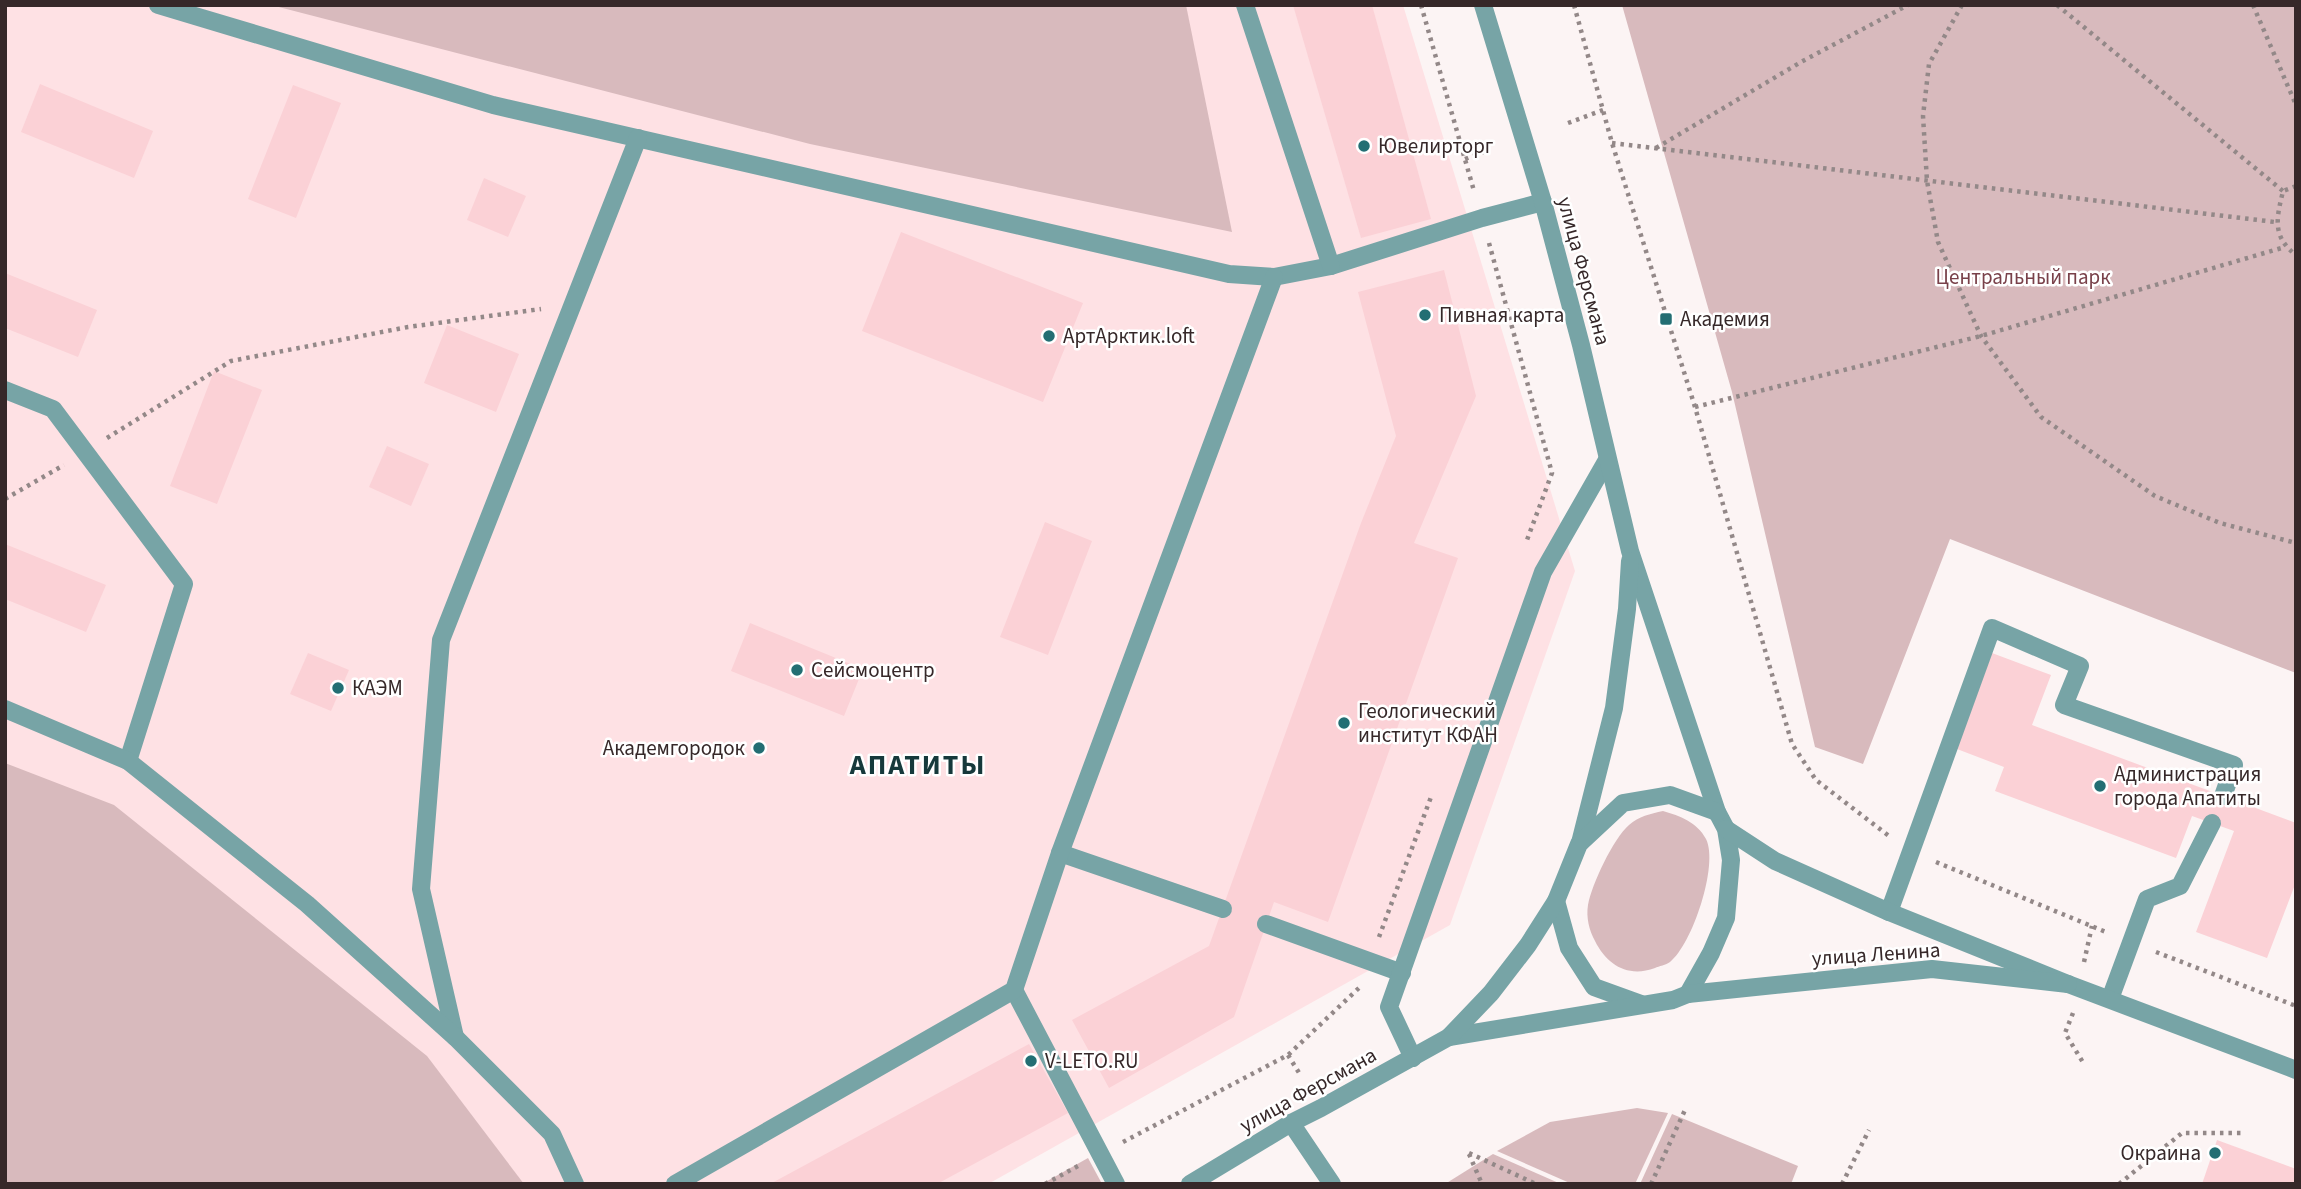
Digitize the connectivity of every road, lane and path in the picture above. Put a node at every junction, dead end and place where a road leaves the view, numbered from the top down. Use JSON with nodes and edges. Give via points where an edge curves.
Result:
{"nodes":[{"id":1,"x":158,"y":5,"type":"edge"},
{"id":2,"x":1245,"y":5,"type":"edge"},
{"id":3,"x":1421,"y":5,"type":"edge"},
{"id":4,"x":1483,"y":5,"type":"edge"},
{"id":5,"x":1574,"y":5,"type":"edge"},
{"id":6,"x":1908,"y":5,"type":"edge"},
{"id":7,"x":1962,"y":5,"type":"edge"},
{"id":8,"x":2057,"y":5,"type":"edge"},
{"id":9,"x":2253,"y":5,"type":"edge"},
{"id":10,"x":2296,"y":105,"type":"edge"},
{"id":11,"x":1603,"y":110,"type":"junction"},
{"id":12,"x":1568,"y":123,"type":"dead end"},
{"id":13,"x":638,"y":138,"type":"junction"},
{"id":14,"x":1612,"y":143,"type":"junction"},
{"id":15,"x":1656,"y":148,"type":"junction"},
{"id":16,"x":1486,"y":151,"type":"dead end"},
{"id":17,"x":1465,"y":159,"type":"junction"},
{"id":18,"x":1927,"y":181,"type":"junction"},
{"id":19,"x":2296,"y":186,"type":"edge"},
{"id":20,"x":2283,"y":191,"type":"junction"},
{"id":21,"x":1543,"y":202,"type":"junction"},
{"id":22,"x":1482,"y":218,"type":"junction"},
{"id":23,"x":2275,"y":222,"type":"junction"},
{"id":24,"x":2286,"y":247,"type":"junction"},
{"id":25,"x":2296,"y":255,"type":"edge"},
{"id":26,"x":1331,"y":266,"type":"junction"},
{"id":27,"x":1274,"y":277,"type":"junction"},
{"id":28,"x":573,"y":305,"type":"junction"},
{"id":29,"x":1981,"y":336,"type":"junction"},
{"id":30,"x":5,"y":390,"type":"edge"},
{"id":31,"x":1695,"y":407,"type":"junction"},
{"id":32,"x":85,"y":452,"type":"junction"},
{"id":33,"x":1607,"y":460,"type":"junction"},
{"id":34,"x":5,"y":499,"type":"edge"},
{"id":35,"x":2296,"y":543,"type":"edge"},
{"id":36,"x":1523,"y":550,"type":"dead end"},
{"id":37,"x":1630,"y":551,"type":"junction"},
{"id":38,"x":5,"y":709,"type":"edge"},
{"id":39,"x":128,"y":761,"type":"junction"},
{"id":40,"x":1432,"y":794,"type":"dead end"},
{"id":41,"x":2223,"y":796,"type":"dead end"},
{"id":42,"x":1717,"y":812,"type":"junction"},
{"id":43,"x":2212,"y":823,"type":"dead end"},
{"id":44,"x":1726,"y":829,"type":"junction"},
{"id":45,"x":1580,"y":844,"type":"junction"},
{"id":46,"x":1060,"y":853,"type":"junction"},
{"id":47,"x":1911,"y":853,"type":"junction"},
{"id":48,"x":1556,"y":901,"type":"junction"},
{"id":49,"x":1223,"y":909,"type":"dead end"},
{"id":50,"x":1889,"y":912,"type":"junction"},
{"id":51,"x":1266,"y":924,"type":"dead end"},
{"id":52,"x":2092,"y":926,"type":"junction"},
{"id":53,"x":2130,"y":942,"type":"junction"},
{"id":54,"x":1369,"y":961,"type":"junction"},
{"id":55,"x":2084,"y":962,"type":"dead end"},
{"id":56,"x":1402,"y":973,"type":"junction"},
{"id":57,"x":2068,"y":984,"type":"junction"},
{"id":58,"x":1014,"y":990,"type":"junction"},
{"id":59,"x":1688,"y":994,"type":"junction"},
{"id":60,"x":2110,"y":999,"type":"junction"},
{"id":61,"x":1645,"y":1005,"type":"junction"},
{"id":62,"x":2296,"y":1006,"type":"edge"},
{"id":63,"x":2074,"y":1012,"type":"dead end"},
{"id":64,"x":455,"y":1037,"type":"junction"},
{"id":65,"x":1449,"y":1037,"type":"junction"},
{"id":66,"x":1288,"y":1055,"type":"junction"},
{"id":67,"x":1413,"y":1058,"type":"junction"},
{"id":68,"x":2084,"y":1064,"type":"dead end"},
{"id":69,"x":2296,"y":1070,"type":"edge"},
{"id":70,"x":1301,"y":1076,"type":"dead end"},
{"id":71,"x":1685,"y":1110,"type":"dead end"},
{"id":72,"x":1291,"y":1123,"type":"junction"},
{"id":73,"x":1869,"y":1130,"type":"dead end"},
{"id":74,"x":2242,"y":1133,"type":"dead end"},
{"id":75,"x":1100,"y":1155,"type":"junction"},
{"id":76,"x":575,"y":1184,"type":"edge"},
{"id":77,"x":675,"y":1184,"type":"edge"},
{"id":78,"x":1045,"y":1184,"type":"edge"},
{"id":79,"x":1116,"y":1184,"type":"edge"},
{"id":80,"x":1189,"y":1184,"type":"edge"},
{"id":81,"x":1332,"y":1184,"type":"edge"},
{"id":82,"x":1482,"y":1184,"type":"edge"},
{"id":83,"x":1536,"y":1184,"type":"edge"},
{"id":84,"x":1651,"y":1184,"type":"edge"},
{"id":85,"x":1842,"y":1184,"type":"edge"},
{"id":86,"x":2119,"y":1184,"type":"edge"}],
"edges":[{"from":1,"to":13,"type":"street","via":[[494,105]]},
{"from":2,"to":26,"type":"street"},
{"from":3,"to":17,"type":"path"},
{"from":4,"to":21,"type":"street","name":"улица Ферсмана"},
{"from":5,"to":11,"type":"path"},
{"from":6,"to":15,"type":"path"},
{"from":7,"to":18,"type":"path","via":[[1928,64],[1923,116]]},
{"from":8,"to":20,"type":"path"},
{"from":9,"to":10,"type":"path"},
{"from":11,"to":12,"type":"path"},
{"from":11,"to":14,"type":"path"},
{"from":13,"to":27,"type":"street","via":[[1229,274]]},
{"from":13,"to":28,"type":"street"},
{"from":14,"to":15,"type":"path"},
{"from":14,"to":31,"type":"path"},
{"from":15,"to":18,"type":"path"},
{"from":16,"to":17,"type":"path"},
{"from":17,"to":22,"type":"path"},
{"from":18,"to":23,"type":"path"},
{"from":18,"to":29,"type":"path","via":[[1938,242]]},
{"from":19,"to":20,"type":"path"},
{"from":20,"to":23,"type":"path"},
{"from":21,"to":22,"type":"street"},
{"from":21,"to":33,"type":"street","name":"улица Ферсмана"},
{"from":22,"to":26,"type":"street"},
{"from":22,"to":36,"type":"path","via":[[1552,473]]},
{"from":23,"to":24,"type":"path"},
{"from":24,"to":25,"type":"path"},
{"from":24,"to":29,"type":"path"},
{"from":26,"to":27,"type":"street"},
{"from":27,"to":46,"type":"street"},
{"from":28,"to":32,"type":"path","via":[[408,327],[231,361]]},
{"from":28,"to":64,"type":"street","via":[[441,640],[421,889]]},
{"from":29,"to":31,"type":"path"},
{"from":29,"to":35,"type":"path","via":[[2041,417],[2155,496],[2220,523]]},
{"from":30,"to":32,"type":"street","via":[[53,409]]},
{"from":31,"to":47,"type":"path","via":[[1792,744],[1816,780]]},
{"from":32,"to":34,"type":"path"},
{"from":32,"to":39,"type":"street","via":[[184,584]]},
{"from":33,"to":37,"type":"street","name":"улица Ферсмана"},
{"from":33,"to":56,"type":"street","via":[[1543,572]]},
{"from":37,"to":42,"type":"street","name":"улица Ферсмана"},
{"from":37,"to":45,"type":"street","name":"улица Ферсмана","via":[[1614,708]]},
{"from":38,"to":39,"type":"street"},
{"from":39,"to":64,"type":"street","via":[[307,904]]},
{"from":40,"to":54,"type":"path"},
{"from":41,"to":47,"type":"street","via":[[2234,765],[2064,705],[2080,666],[1992,628]]},
{"from":42,"to":44,"type":"street"},
{"from":42,"to":45,"type":"street","via":[[1670,795],[1623,803]]},
{"from":43,"to":53,"type":"street","via":[[2180,886],[2147,899]]},
{"from":44,"to":50,"type":"street","name":"улица Ленина","via":[[1775,861]]},
{"from":44,"to":59,"type":"street","via":[[1731,860],[1726,918]]},
{"from":45,"to":48,"type":"street"},
{"from":46,"to":49,"type":"street"},
{"from":46,"to":58,"type":"street"},
{"from":47,"to":50,"type":"street"},
{"from":47,"to":52,"type":"path"},
{"from":48,"to":61,"type":"street","via":[[1569,948],[1594,987]]},
{"from":48,"to":65,"type":"street","name":"улица Ферсмана","via":[[1491,993]]},
{"from":50,"to":57,"type":"street","name":"улица Ленина"},
{"from":51,"to":54,"type":"street"},
{"from":52,"to":53,"type":"path"},
{"from":52,"to":55,"type":"path"},
{"from":53,"to":60,"type":"street"},
{"from":53,"to":62,"type":"path"},
{"from":54,"to":56,"type":"street"},
{"from":54,"to":66,"type":"path","via":[[1359,988]]},
{"from":56,"to":67,"type":"street","via":[[1390,1007]]},
{"from":57,"to":59,"type":"street","name":"улица Ленина","via":[[1932,969]]},
{"from":57,"to":60,"type":"street","name":"улица Ленина"},
{"from":58,"to":75,"type":"street"},
{"from":58,"to":77,"type":"street"},
{"from":59,"to":61,"type":"street"},
{"from":60,"to":69,"type":"street","name":"улица Ленина"},
{"from":61,"to":65,"type":"street","name":"улица Ферсмана"},
{"from":63,"to":68,"type":"path","via":[[2064,1033]]},
{"from":64,"to":76,"type":"street","via":[[552,1134]]},
{"from":65,"to":67,"type":"street","name":"улица Ферсмана"},
{"from":66,"to":70,"type":"path"},
{"from":66,"to":75,"type":"path"},
{"from":67,"to":72,"type":"street","name":"улица Ферсмана"},
{"from":71,"to":84,"type":"path"},
{"from":72,"to":80,"type":"street","name":"улица Ферсмана"},
{"from":72,"to":81,"type":"street"},
{"from":73,"to":85,"type":"path"},
{"from":74,"to":86,"type":"path","via":[[2182,1133]]},
{"from":75,"to":78,"type":"path"},
{"from":75,"to":79,"type":"street"},
{"from":82,"to":83,"type":"path","via":[[1469,1153]]}]}
